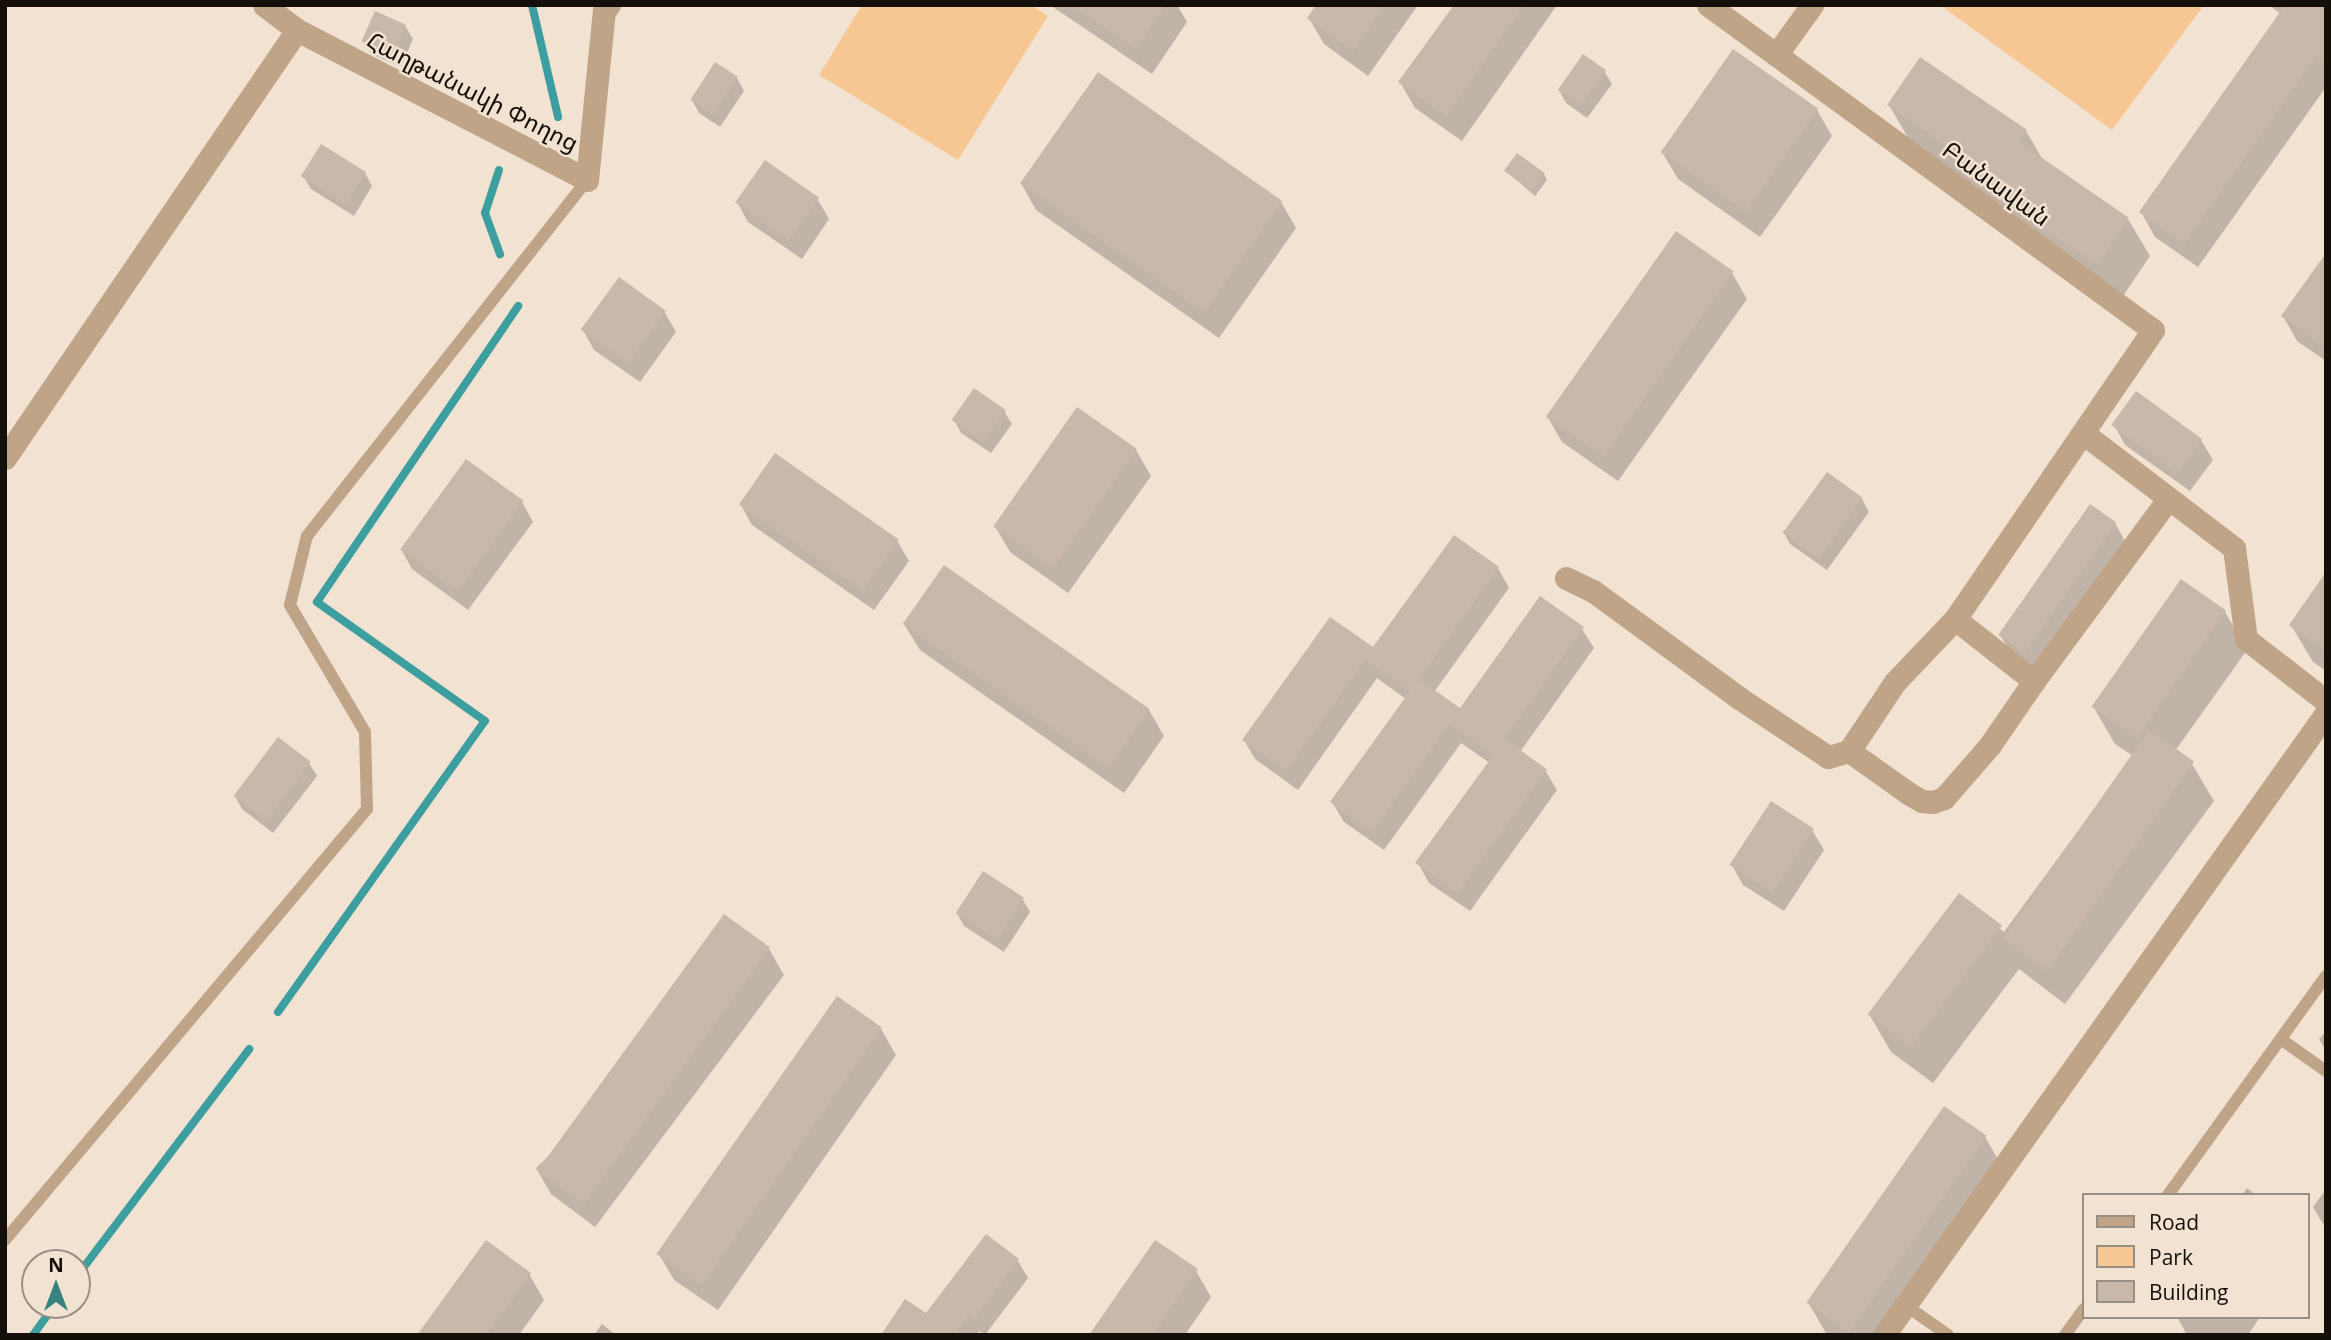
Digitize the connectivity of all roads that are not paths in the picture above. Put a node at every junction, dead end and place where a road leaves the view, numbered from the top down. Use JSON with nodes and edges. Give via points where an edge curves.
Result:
{"nodes":[{"id":1,"x":264,"y":5,"type":"edge"},
{"id":2,"x":609,"y":5,"type":"edge"},
{"id":3,"x":1708,"y":5,"type":"edge"},
{"id":4,"x":1812,"y":5,"type":"edge"},
{"id":5,"x":297,"y":30,"type":"junction"},
{"id":6,"x":1776,"y":55,"type":"junction"},
{"id":7,"x":587,"y":180,"type":"junction"},
{"id":8,"x":2083,"y":433,"type":"junction"},
{"id":9,"x":5,"y":458,"type":"edge"},
{"id":10,"x":2168,"y":499,"type":"junction"},
{"id":11,"x":1566,"y":578,"type":"dead end"},
{"id":12,"x":1955,"y":619,"type":"junction"},
{"id":13,"x":2034,"y":681,"type":"junction"},
{"id":14,"x":2326,"y":701,"type":"edge"},
{"id":15,"x":2326,"y":713,"type":"edge"},
{"id":16,"x":1849,"y":751,"type":"junction"},
{"id":17,"x":2326,"y":976,"type":"edge"},
{"id":18,"x":2282,"y":1040,"type":"junction"},
{"id":19,"x":2326,"y":1071,"type":"edge"},
{"id":20,"x":2169,"y":1193,"type":"edge"},
{"id":21,"x":5,"y":1240,"type":"edge"},
{"id":22,"x":1905,"y":1305,"type":"junction"},
{"id":23,"x":2082,"y":1312,"type":"edge"},
{"id":24,"x":1884,"y":1335,"type":"edge"},
{"id":25,"x":1948,"y":1335,"type":"edge"},
{"id":26,"x":2065,"y":1335,"type":"edge"}],
"edges":[{"from":1,"to":5,"type":"street","name":"Հաղթանակի Փողոց"},
{"from":2,"to":7,"type":"street","via":[[604,11]]},
{"from":3,"to":6,"type":"street","name":"Բանավան"},
{"from":4,"to":6,"type":"street"},
{"from":5,"to":7,"type":"street","name":"Հաղթանակի Փողոց"},
{"from":5,"to":9,"type":"street"},
{"from":6,"to":8,"type":"street","name":"Բանավան","via":[[2153,330]]},
{"from":7,"to":21,"type":"lane","via":[[307,536],[290,605],[365,732],[367,809]]},
{"from":8,"to":10,"type":"street"},
{"from":8,"to":12,"type":"street"},
{"from":10,"to":13,"type":"street"},
{"from":10,"to":14,"type":"street","via":[[2235,548],[2246,639]]},
{"from":11,"to":16,"type":"street","via":[[1593,590],[1828,757]]},
{"from":12,"to":13,"type":"street"},
{"from":12,"to":16,"type":"street","via":[[1895,682]]},
{"from":13,"to":16,"type":"street","via":[[1990,745],[1944,798],[1922,801]]},
{"from":15,"to":22,"type":"street"},
{"from":17,"to":18,"type":"lane"},
{"from":18,"to":19,"type":"lane"},
{"from":18,"to":20,"type":"lane"},
{"from":22,"to":24,"type":"street"},
{"from":22,"to":25,"type":"lane"},
{"from":23,"to":26,"type":"lane"}]}
